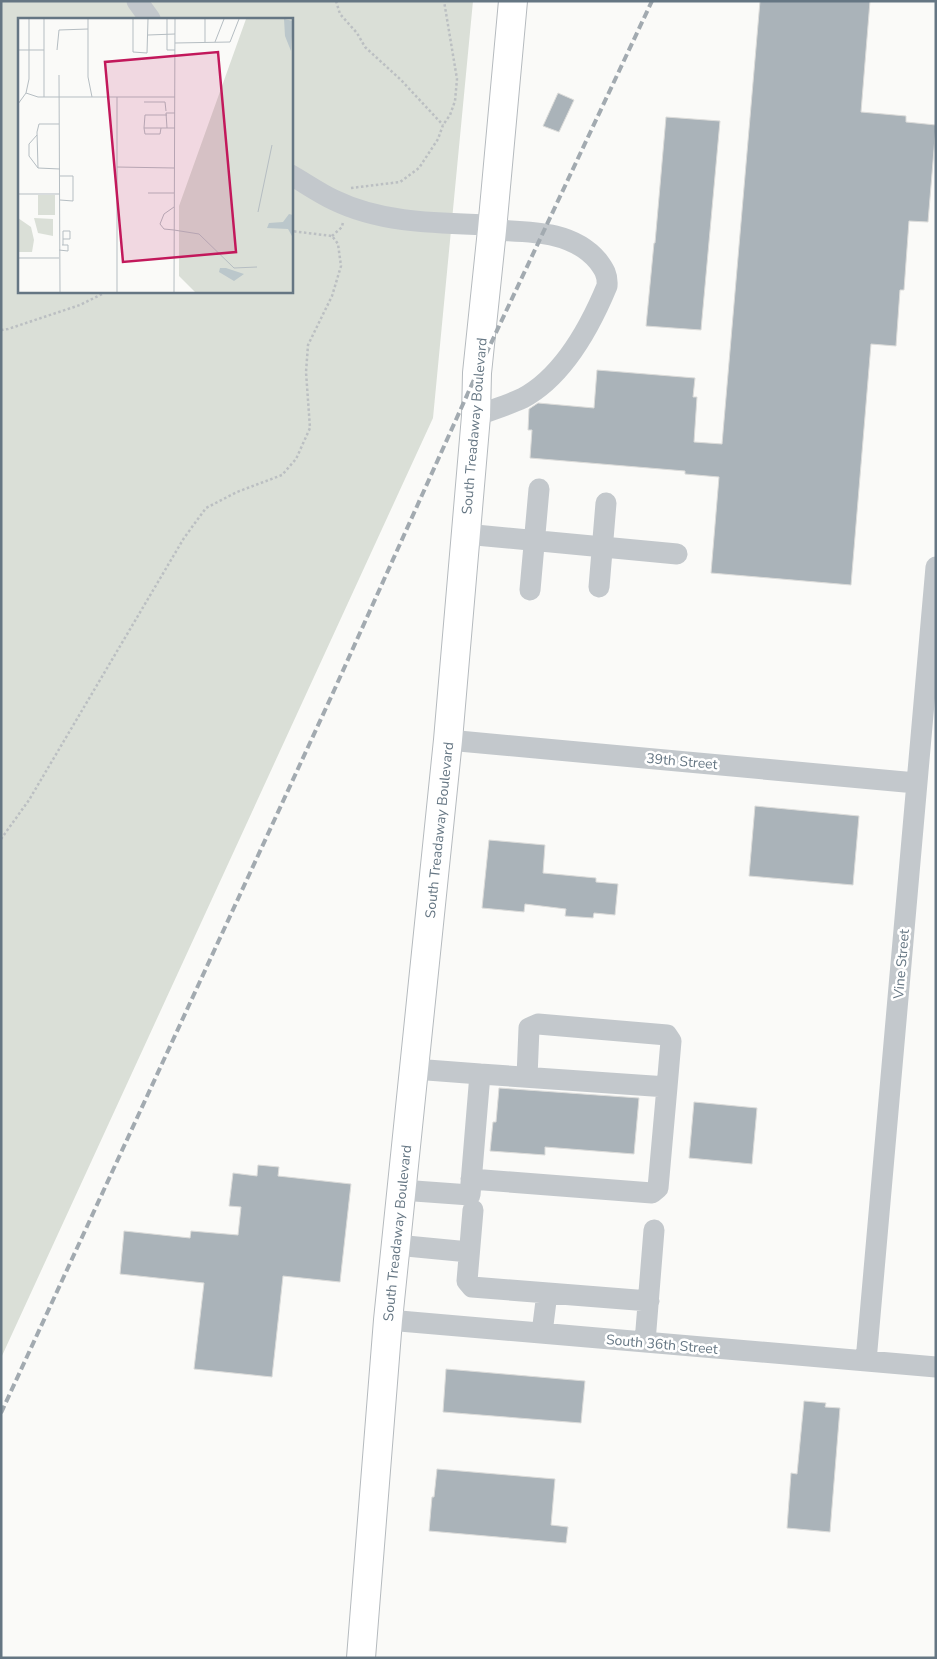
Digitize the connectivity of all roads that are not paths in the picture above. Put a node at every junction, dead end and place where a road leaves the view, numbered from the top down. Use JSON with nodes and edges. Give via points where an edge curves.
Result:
{"nodes":[{"id":1,"x":137,"y":1,"type":"edge"},
{"id":2,"x":513,"y":1,"type":"edge"},
{"id":3,"x":149,"y":18,"type":"edge"},
{"id":4,"x":292,"y":176,"type":"edge"},
{"id":5,"x":493,"y":227,"type":"junction"},
{"id":6,"x":476,"y":416,"type":"junction"},
{"id":7,"x":539,"y":489,"type":"dead end"},
{"id":8,"x":606,"y":503,"type":"dead end"},
{"id":9,"x":465,"y":534,"type":"junction"},
{"id":10,"x":534,"y":541,"type":"junction"},
{"id":11,"x":602,"y":548,"type":"junction"},
{"id":12,"x":678,"y":554,"type":"dead end"},
{"id":13,"x":936,"y":567,"type":"edge"},
{"id":14,"x":599,"y":587,"type":"dead end"},
{"id":15,"x":530,"y":590,"type":"dead end"},
{"id":16,"x":448,"y":740,"type":"junction"},
{"id":17,"x":916,"y":783,"type":"junction"},
{"id":18,"x":414,"y":1069,"type":"junction"},
{"id":19,"x":480,"y":1074,"type":"junction"},
{"id":20,"x":527,"y":1077,"type":"junction"},
{"id":21,"x":667,"y":1087,"type":"junction"},
{"id":22,"x":471,"y":1179,"type":"junction"},
{"id":23,"x":401,"y":1190,"type":"junction"},
{"id":24,"x":473,"y":1210,"type":"dead end"},
{"id":25,"x":654,"y":1230,"type":"dead end"},
{"id":26,"x":396,"y":1245,"type":"junction"},
{"id":27,"x":469,"y":1252,"type":"junction"},
{"id":28,"x":547,"y":1293,"type":"junction"},
{"id":29,"x":649,"y":1301,"type":"junction"},
{"id":30,"x":388,"y":1320,"type":"junction"},
{"id":31,"x":542,"y":1333,"type":"junction"},
{"id":32,"x":645,"y":1342,"type":"junction"},
{"id":33,"x":866,"y":1361,"type":"junction"},
{"id":34,"x":936,"y":1367,"type":"edge"},
{"id":35,"x":361,"y":1658,"type":"edge"}],
"edges":[{"from":1,"to":3,"type":"street"},
{"from":2,"to":5,"type":"main road","name":"South Treadaway Boulevard"},
{"from":4,"to":5,"type":"street","via":[[335,201],[374,214],[420,222]]},
{"from":5,"to":6,"type":"main road","name":"South Treadaway Boulevard","via":[[477,373]]},
{"from":5,"to":6,"type":"street","via":[[571,240],[596,258],[608,279],[604,294],[562,366],[522,398]]},
{"from":6,"to":9,"type":"main road","name":"South Treadaway Boulevard"},
{"from":7,"to":10,"type":"street"},
{"from":8,"to":11,"type":"street"},
{"from":9,"to":10,"type":"street"},
{"from":9,"to":16,"type":"main road","name":"South Treadaway Boulevard"},
{"from":10,"to":11,"type":"street"},
{"from":10,"to":15,"type":"street"},
{"from":11,"to":12,"type":"street"},
{"from":11,"to":14,"type":"street"},
{"from":13,"to":17,"type":"street","name":"Vine Street"},
{"from":16,"to":17,"type":"street","name":"39th Street"},
{"from":16,"to":18,"type":"main road","name":"South Treadaway Boulevard"},
{"from":17,"to":33,"type":"street","name":"Vine Street"},
{"from":18,"to":19,"type":"street"},
{"from":18,"to":23,"type":"main road","name":"South Treadaway Boulevard"},
{"from":19,"to":20,"type":"street"},
{"from":19,"to":22,"type":"street"},
{"from":20,"to":21,"type":"street"},
{"from":20,"to":21,"type":"street","via":[[529,1028],[538,1024],[666,1035],[671,1042]]},
{"from":21,"to":22,"type":"street","via":[[658,1188],[652,1193]]},
{"from":22,"to":23,"type":"street","via":[[470,1195]]},
{"from":23,"to":26,"type":"main road","name":"South Treadaway Boulevard"},
{"from":24,"to":27,"type":"street"},
{"from":25,"to":29,"type":"street"},
{"from":26,"to":27,"type":"street"},
{"from":26,"to":30,"type":"main road","name":"South Treadaway Boulevard"},
{"from":27,"to":28,"type":"street","via":[[467,1282],[472,1287]]},
{"from":28,"to":29,"type":"street"},
{"from":28,"to":31,"type":"street"},
{"from":29,"to":32,"type":"street"},
{"from":30,"to":31,"type":"street","name":"South 36th Street"},
{"from":30,"to":35,"type":"main road","name":"South Treadaway Boulevard"},
{"from":31,"to":32,"type":"street","name":"South 36th Street"},
{"from":32,"to":33,"type":"street","name":"South 36th Street"},
{"from":33,"to":34,"type":"street","name":"South 36th Street"}]}
